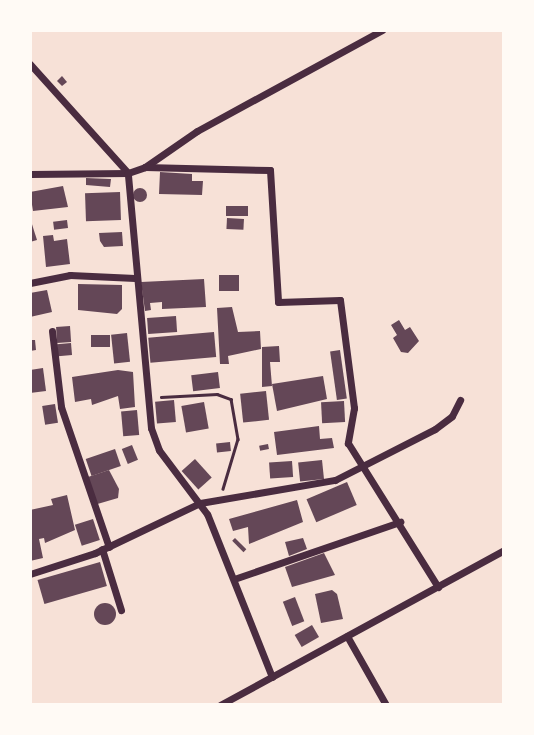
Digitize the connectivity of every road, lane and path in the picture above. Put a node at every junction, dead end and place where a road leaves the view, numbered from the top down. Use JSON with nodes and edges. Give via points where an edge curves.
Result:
{"nodes":[{"id":1,"x":382,"y":30,"type":"edge"},
{"id":2,"x":30,"y":63,"type":"edge"},
{"id":3,"x":145,"y":167,"type":"junction"},
{"id":4,"x":128,"y":173,"type":"junction"},
{"id":5,"x":30,"y":174,"type":"edge"},
{"id":6,"x":135,"y":278,"type":"junction"},
{"id":7,"x":30,"y":283,"type":"edge"},
{"id":8,"x":52,"y":331,"type":"dead end"},
{"id":9,"x":147,"y":397,"type":"junction"},
{"id":10,"x":460,"y":400,"type":"dead end"},
{"id":11,"x":362,"y":467,"type":"junction"},
{"id":12,"x":218,"y":502,"type":"junction"},
{"id":13,"x":200,"y":503,"type":"junction"},
{"id":14,"x":400,"y":522,"type":"junction"},
{"id":15,"x":106,"y":548,"type":"junction"},
{"id":16,"x":504,"y":550,"type":"edge"},
{"id":17,"x":30,"y":574,"type":"edge"},
{"id":18,"x":234,"y":579,"type":"junction"},
{"id":19,"x":438,"y":587,"type":"junction"},
{"id":20,"x":121,"y":610,"type":"dead end"},
{"id":21,"x":347,"y":636,"type":"junction"},
{"id":22,"x":272,"y":677,"type":"junction"},
{"id":23,"x":220,"y":705,"type":"edge"},
{"id":24,"x":386,"y":705,"type":"edge"}],
"edges":[{"from":1,"to":3,"type":"street","via":[[197,131]]},
{"from":2,"to":4,"type":"street"},
{"from":3,"to":4,"type":"street"},
{"from":3,"to":11,"type":"street","via":[[270,170],[278,302],[340,300],[354,408],[348,443]]},
{"from":4,"to":5,"type":"street"},
{"from":4,"to":6,"type":"street"},
{"from":6,"to":7,"type":"street","via":[[70,275]]},
{"from":6,"to":9,"type":"street"},
{"from":8,"to":15,"type":"street","via":[[61,407]]},
{"from":9,"to":12,"type":"path","via":[[217,394],[231,399],[237,439]]},
{"from":9,"to":13,"type":"street","via":[[155,442]]},
{"from":10,"to":11,"type":"street","via":[[452,416],[435,429]]},
{"from":11,"to":12,"type":"street","via":[[321,485]]},
{"from":11,"to":14,"type":"street"},
{"from":12,"to":13,"type":"street"},
{"from":13,"to":15,"type":"street"},
{"from":13,"to":18,"type":"street"},
{"from":14,"to":18,"type":"street"},
{"from":14,"to":19,"type":"street"},
{"from":15,"to":17,"type":"street"},
{"from":15,"to":20,"type":"street"},
{"from":16,"to":19,"type":"street"},
{"from":18,"to":22,"type":"street"},
{"from":19,"to":21,"type":"street"},
{"from":21,"to":22,"type":"street"},
{"from":21,"to":24,"type":"street"},
{"from":22,"to":23,"type":"street"}]}
